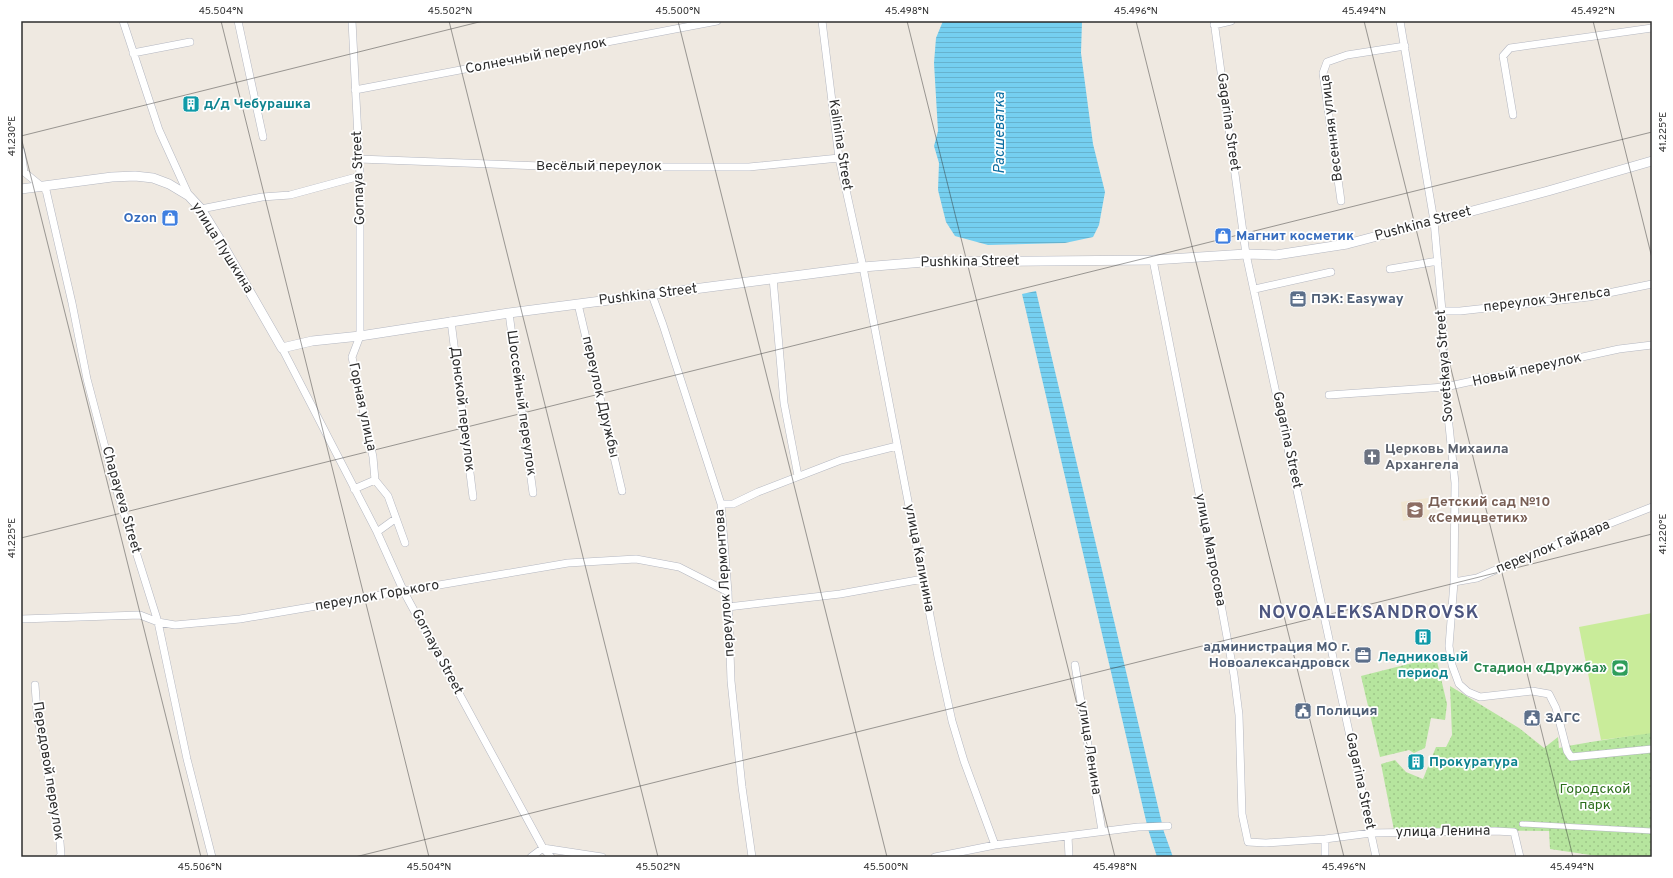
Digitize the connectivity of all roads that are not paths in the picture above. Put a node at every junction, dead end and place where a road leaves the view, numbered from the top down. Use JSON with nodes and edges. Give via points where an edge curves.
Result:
{"nodes":[{"id":1,"x":123,"y":21,"type":"edge"},
{"id":2,"x":238,"y":21,"type":"edge"},
{"id":3,"x":352,"y":21,"type":"edge"},
{"id":4,"x":717,"y":21,"type":"edge"},
{"id":5,"x":822,"y":21,"type":"edge"},
{"id":6,"x":1231,"y":21,"type":"edge"},
{"id":7,"x":1400,"y":21,"type":"edge"},
{"id":8,"x":1214,"y":23,"type":"edge"},
{"id":9,"x":1652,"y":28,"type":"edge"},
{"id":10,"x":190,"y":42,"type":"dead end"},
{"id":11,"x":1405,"y":46,"type":"junction"},
{"id":12,"x":134,"y":53,"type":"junction"},
{"id":13,"x":355,"y":90,"type":"junction"},
{"id":14,"x":1513,"y":115,"type":"dead end"},
{"id":15,"x":263,"y":137,"type":"dead end"},
{"id":16,"x":21,"y":151,"type":"edge"},
{"id":17,"x":839,"y":158,"type":"junction"},
{"id":18,"x":360,"y":160,"type":"junction"},
{"id":19,"x":1652,"y":161,"type":"edge"},
{"id":20,"x":360,"y":176,"type":"junction"},
{"id":21,"x":42,"y":186,"type":"junction"},
{"id":22,"x":21,"y":189,"type":"edge"},
{"id":23,"x":189,"y":196,"type":"junction"},
{"id":24,"x":1341,"y":201,"type":"dead end"},
{"id":25,"x":201,"y":209,"type":"junction"},
{"id":26,"x":1434,"y":221,"type":"junction"},
{"id":27,"x":1246,"y":254,"type":"junction"},
{"id":28,"x":1153,"y":260,"type":"junction"},
{"id":29,"x":1438,"y":261,"type":"junction"},
{"id":30,"x":863,"y":267,"type":"junction"},
{"id":31,"x":1390,"y":269,"type":"dead end"},
{"id":32,"x":1331,"y":272,"type":"dead end"},
{"id":33,"x":773,"y":278,"type":"junction"},
{"id":34,"x":1652,"y":284,"type":"edge"},
{"id":35,"x":1254,"y":289,"type":"junction"},
{"id":36,"x":652,"y":294,"type":"junction"},
{"id":37,"x":578,"y":304,"type":"junction"},
{"id":38,"x":1442,"y":311,"type":"junction"},
{"id":39,"x":508,"y":313,"type":"junction"},
{"id":40,"x":451,"y":321,"type":"junction"},
{"id":41,"x":360,"y":336,"type":"junction"},
{"id":42,"x":1652,"y":345,"type":"edge"},
{"id":43,"x":282,"y":348,"type":"junction"},
{"id":44,"x":1445,"y":387,"type":"junction"},
{"id":45,"x":1329,"y":395,"type":"dead end"},
{"id":46,"x":897,"y":446,"type":"junction"},
{"id":47,"x":798,"y":476,"type":"junction"},
{"id":48,"x":375,"y":480,"type":"junction"},
{"id":49,"x":354,"y":489,"type":"junction"},
{"id":50,"x":622,"y":490,"type":"dead end"},
{"id":51,"x":533,"y":493,"type":"dead end"},
{"id":52,"x":473,"y":498,"type":"dead end"},
{"id":53,"x":721,"y":504,"type":"junction"},
{"id":54,"x":1652,"y":508,"type":"edge"},
{"id":55,"x":395,"y":519,"type":"junction"},
{"id":56,"x":377,"y":532,"type":"junction"},
{"id":57,"x":405,"y":543,"type":"dead end"},
{"id":58,"x":923,"y":579,"type":"junction"},
{"id":59,"x":1454,"y":582,"type":"junction"},
{"id":60,"x":404,"y":592,"type":"junction"},
{"id":61,"x":728,"y":592,"type":"junction"},
{"id":62,"x":728,"y":607,"type":"junction"},
{"id":63,"x":21,"y":619,"type":"edge"},
{"id":64,"x":158,"y":622,"type":"junction"},
{"id":65,"x":1075,"y":665,"type":"dead end"},
{"id":66,"x":35,"y":685,"type":"dead end"},
{"id":67,"x":1652,"y":749,"type":"edge"},
{"id":68,"x":1522,"y":824,"type":"dead end"},
{"id":69,"x":1168,"y":826,"type":"dead end"},
{"id":70,"x":1102,"y":831,"type":"junction"},
{"id":71,"x":1652,"y":831,"type":"edge"},
{"id":72,"x":1371,"y":833,"type":"junction"},
{"id":73,"x":1068,"y":836,"type":"junction"},
{"id":74,"x":1325,"y":839,"type":"junction"},
{"id":75,"x":1248,"y":842,"type":"joint"},
{"id":76,"x":995,"y":845,"type":"junction"},
{"id":77,"x":543,"y":848,"type":"junction"},
{"id":78,"x":59,"y":857,"type":"edge"},
{"id":79,"x":212,"y":857,"type":"edge"},
{"id":80,"x":531,"y":857,"type":"edge"},
{"id":81,"x":551,"y":857,"type":"edge"},
{"id":82,"x":602,"y":857,"type":"edge"},
{"id":83,"x":752,"y":857,"type":"edge"},
{"id":84,"x":935,"y":857,"type":"edge"},
{"id":85,"x":1069,"y":857,"type":"edge"},
{"id":86,"x":1325,"y":857,"type":"edge"},
{"id":87,"x":1376,"y":857,"type":"edge"},
{"id":88,"x":1520,"y":857,"type":"edge"}],
"edges":[{"from":1,"to":12,"type":"street"},
{"from":2,"to":15,"type":"street"},
{"from":3,"to":13,"type":"street","name":"Gornaya Street"},
{"from":4,"to":13,"type":"street","name":"Солнечный переулок"},
{"from":5,"to":17,"type":"street","name":"Kalinina Street"},
{"from":6,"to":8,"type":"street"},
{"from":7,"to":11,"type":"street","name":"Sovetskaya Street"},
{"from":8,"to":27,"type":"street","name":"Gagarina Street"},
{"from":9,"to":14,"type":"street","via":[[1510,48],[1503,56]]},
{"from":10,"to":12,"type":"street"},
{"from":11,"to":24,"type":"street","name":"Весенняя улица","via":[[1347,55],[1327,62],[1323,73]]},
{"from":11,"to":26,"type":"street","name":"Sovetskaya Street"},
{"from":12,"to":23,"type":"street","via":[[159,130]]},
{"from":13,"to":18,"type":"street","name":"Gornaya Street"},
{"from":16,"to":21,"type":"street","name":"Chapayeva Street","via":[[24,172]]},
{"from":17,"to":18,"type":"street","name":"Весёлый переулок","via":[[749,167],[568,167]]},
{"from":17,"to":30,"type":"street","name":"Kalinina Street"},
{"from":18,"to":20,"type":"street","name":"Gornaya Street"},
{"from":19,"to":26,"type":"main road","name":"Pushkina Street"},
{"from":20,"to":25,"type":"street","via":[[290,195],[262,197]]},
{"from":20,"to":41,"type":"street","name":"Gornaya Street"},
{"from":21,"to":22,"type":"main road","name":"улица Пушкина"},
{"from":21,"to":23,"type":"main road","name":"улица Пушкина","via":[[136,176],[153,178],[169,184]]},
{"from":21,"to":64,"type":"street","name":"Chapayeva Street","via":[[48,198],[87,379]]},
{"from":23,"to":25,"type":"main road","name":"улица Пушкина"},
{"from":25,"to":43,"type":"main road","name":"улица Пушкина"},
{"from":26,"to":27,"type":"main road","name":"Pushkina Street","via":[[1347,244],[1276,255]]},
{"from":26,"to":29,"type":"street","name":"Sovetskaya Street"},
{"from":27,"to":28,"type":"main road","name":"Pushkina Street"},
{"from":27,"to":35,"type":"street","name":"Gagarina Street"},
{"from":28,"to":30,"type":"main road","name":"Pushkina Street","via":[[924,262]]},
{"from":28,"to":75,"type":"street","name":"улица Матросова","via":[[1234,675],[1239,715],[1242,814]]},
{"from":29,"to":31,"type":"street"},
{"from":29,"to":38,"type":"street","name":"Sovetskaya Street"},
{"from":30,"to":33,"type":"main road","name":"Pushkina Street"},
{"from":30,"to":46,"type":"street","name":"улица Калинина"},
{"from":32,"to":35,"type":"street"},
{"from":33,"to":36,"type":"main road","name":"Pushkina Street"},
{"from":33,"to":47,"type":"street","via":[[784,403]]},
{"from":34,"to":38,"type":"street","name":"переулок Энгельса","via":[[1589,297]]},
{"from":35,"to":72,"type":"street","name":"Gagarina Street"},
{"from":36,"to":37,"type":"main road","name":"Pushkina Street"},
{"from":36,"to":53,"type":"street","name":"переулок Лермонтова"},
{"from":37,"to":39,"type":"main road","name":"Pushkina Street"},
{"from":37,"to":50,"type":"street","name":"переулок Дружбы"},
{"from":38,"to":44,"type":"street","name":"Sovetskaya Street"},
{"from":39,"to":40,"type":"main road","name":"Pushkina Street"},
{"from":39,"to":51,"type":"street","name":"Шоссейный переулок"},
{"from":40,"to":41,"type":"main road","name":"Pushkina Street"},
{"from":40,"to":52,"type":"street","name":"Донской переулок"},
{"from":41,"to":43,"type":"main road","name":"Pushkina Street","via":[[312,341]]},
{"from":41,"to":48,"type":"street","name":"Горная улица","via":[[352,357],[373,457]]},
{"from":42,"to":44,"type":"street","name":"Новый переулок","via":[[1618,348]]},
{"from":43,"to":49,"type":"street","name":"Gornaya Street"},
{"from":44,"to":45,"type":"street","name":"Новый переулок"},
{"from":44,"to":59,"type":"street","name":"Sovetskaya Street","via":[[1455,483]]},
{"from":46,"to":47,"type":"street","via":[[841,460]]},
{"from":46,"to":58,"type":"street","name":"улица Калинина"},
{"from":47,"to":53,"type":"street","via":[[733,504]]},
{"from":48,"to":49,"type":"street"},
{"from":48,"to":55,"type":"street","via":[[388,496]]},
{"from":49,"to":56,"type":"street","name":"Gornaya Street"},
{"from":53,"to":61,"type":"street","name":"переулок Лермонтова"},
{"from":54,"to":59,"type":"street","name":"переулок Гайдара","via":[[1477,578]]},
{"from":55,"to":56,"type":"street"},
{"from":55,"to":57,"type":"street"},
{"from":56,"to":60,"type":"street","name":"Gornaya Street"},
{"from":58,"to":62,"type":"street","via":[[840,594]]},
{"from":58,"to":76,"type":"street","name":"улица Калинина","via":[[952,721]]},
{"from":59,"to":67,"type":"street","name":"Sovetskaya Street","via":[[1449,646],[1459,684],[1468,692],[1480,697],[1534,691],[1549,694],[1571,757]]},
{"from":60,"to":61,"type":"street","name":"переулок Горького","via":[[568,564],[636,558],[679,567]]},
{"from":60,"to":64,"type":"street","name":"переулок Горького","via":[[240,619],[175,625]]},
{"from":60,"to":77,"type":"street","name":"Gornaya Street"},
{"from":61,"to":62,"type":"street","name":"переулок Лермонтова"},
{"from":62,"to":83,"type":"street","name":"переулок Лермонтова","via":[[731,681]]},
{"from":63,"to":64,"type":"street","name":"переулок Горького","via":[[140,615]]},
{"from":64,"to":79,"type":"street","name":"Chapayeva Street"},
{"from":65,"to":70,"type":"street","name":"улица Ленина"},
{"from":66,"to":78,"type":"street","name":"Передовой переулок","via":[[37,712],[60,842]]},
{"from":68,"to":71,"type":"street"},
{"from":69,"to":70,"type":"street"},
{"from":70,"to":73,"type":"street"},
{"from":72,"to":74,"type":"street","name":"улица Ленина"},
{"from":72,"to":87,"type":"street","name":"Gagarina Street"},
{"from":72,"to":88,"type":"street","name":"улица Ленина","via":[[1476,830],[1514,832]]},
{"from":73,"to":76,"type":"street"},
{"from":73,"to":85,"type":"street"},
{"from":74,"to":75,"type":"street","name":"улица Ленина"},
{"from":74,"to":86,"type":"street"},
{"from":76,"to":84,"type":"street"},
{"from":77,"to":80,"type":"street"},
{"from":77,"to":81,"type":"street","name":"Gornaya Street"},
{"from":77,"to":82,"type":"street"}]}
